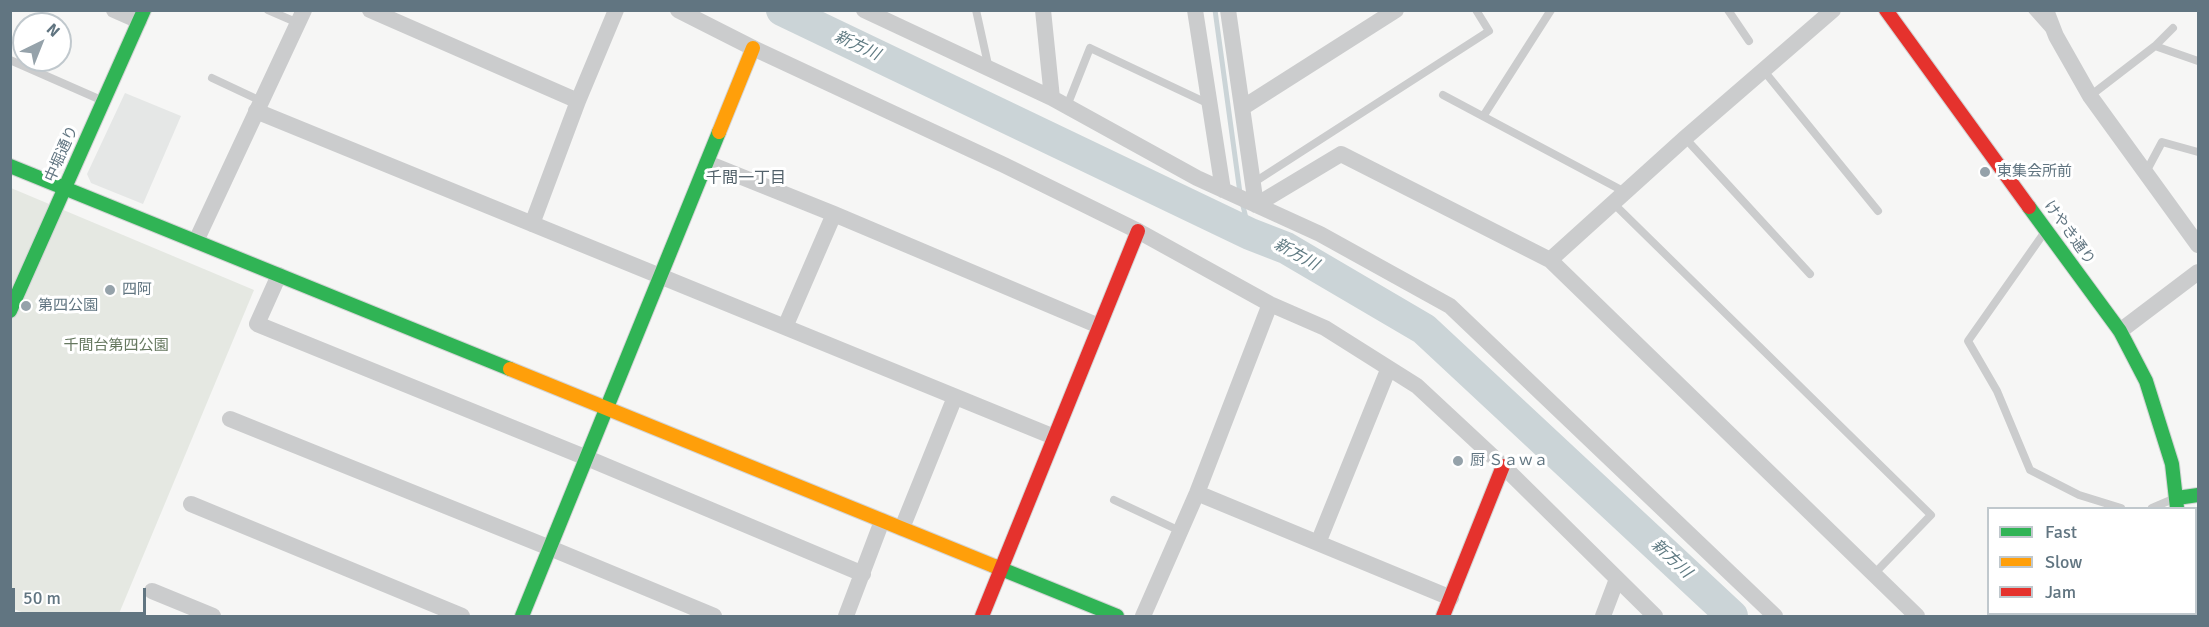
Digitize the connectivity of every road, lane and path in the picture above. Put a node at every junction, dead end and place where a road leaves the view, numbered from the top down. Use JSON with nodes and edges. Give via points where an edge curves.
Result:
{"nodes":[{"id":1,"x":114,"y":10,"type":"edge"},
{"id":2,"x":268,"y":10,"type":"edge"},
{"id":3,"x":370,"y":10,"type":"edge"},
{"id":4,"x":616,"y":10,"type":"edge"},
{"id":5,"x":678,"y":10,"type":"edge"},
{"id":6,"x":864,"y":10,"type":"edge"},
{"id":7,"x":976,"y":10,"type":"edge"},
{"id":8,"x":1043,"y":10,"type":"edge"},
{"id":9,"x":1195,"y":10,"type":"edge"},
{"id":10,"x":1228,"y":10,"type":"edge"},
{"id":11,"x":1396,"y":10,"type":"edge"},
{"id":12,"x":1476,"y":10,"type":"edge"},
{"id":13,"x":1551,"y":10,"type":"edge"},
{"id":14,"x":1728,"y":10,"type":"edge"},
{"id":15,"x":1833,"y":10,"type":"edge"},
{"id":16,"x":1886,"y":10,"type":"edge"},
{"id":17,"x":2032,"y":10,"type":"edge"},
{"id":18,"x":2046,"y":10,"type":"edge"},
{"id":19,"x":141,"y":16,"type":"edge"},
{"id":20,"x":886,"y":16,"type":"edge"},
{"id":21,"x":301,"y":17,"type":"edge"},
{"id":22,"x":2173,"y":28,"type":"dead end"},
{"id":23,"x":2056,"y":36,"type":"junction"},
{"id":24,"x":1749,"y":41,"type":"dead end"},
{"id":25,"x":2155,"y":46,"type":"junction"},
{"id":26,"x":753,"y":48,"type":"junction"},
{"id":27,"x":10,"y":60,"type":"edge"},
{"id":28,"x":2199,"y":61,"type":"edge"},
{"id":29,"x":989,"y":69,"type":"junction"},
{"id":30,"x":1764,"y":71,"type":"junction"},
{"id":31,"x":212,"y":78,"type":"dead end"},
{"id":32,"x":1443,"y":95,"type":"dead end"},
{"id":33,"x":2090,"y":96,"type":"junction"},
{"id":34,"x":104,"y":101,"type":"junction"},
{"id":35,"x":579,"y":101,"type":"junction"},
{"id":36,"x":1059,"y":102,"type":"junction"},
{"id":37,"x":1210,"y":105,"type":"junction"},
{"id":38,"x":259,"y":106,"type":"junction"},
{"id":39,"x":1242,"y":108,"type":"junction"},
{"id":40,"x":1484,"y":115,"type":"junction"},
{"id":41,"x":1685,"y":138,"type":"junction"},
{"id":42,"x":2199,"y":152,"type":"edge"},
{"id":43,"x":707,"y":163,"type":"junction"},
{"id":44,"x":10,"y":166,"type":"edge"},
{"id":45,"x":2145,"y":172,"type":"junction"},
{"id":46,"x":1253,"y":183,"type":"junction"},
{"id":47,"x":66,"y":188,"type":"junction"},
{"id":48,"x":1223,"y":190,"type":"junction"},
{"id":49,"x":1619,"y":197,"type":"junction"},
{"id":50,"x":1256,"y":205,"type":"junction"},
{"id":51,"x":1878,"y":211,"type":"dead end"},
{"id":52,"x":834,"y":214,"type":"junction"},
{"id":53,"x":532,"y":224,"type":"junction"},
{"id":54,"x":2046,"y":230,"type":"junction"},
{"id":55,"x":1138,"y":231,"type":"junction"},
{"id":56,"x":196,"y":241,"type":"junction"},
{"id":57,"x":2199,"y":245,"type":"edge"},
{"id":58,"x":1550,"y":260,"type":"junction"},
{"id":59,"x":2198,"y":273,"type":"edge"},
{"id":60,"x":1810,"y":274,"type":"dead end"},
{"id":61,"x":279,"y":275,"type":"junction"},
{"id":62,"x":661,"y":276,"type":"junction"},
{"id":63,"x":1270,"y":304,"type":"junction"},
{"id":64,"x":10,"y":311,"type":"edge"},
{"id":65,"x":1099,"y":326,"type":"junction"},
{"id":66,"x":785,"y":327,"type":"junction"},
{"id":67,"x":2120,"y":331,"type":"junction"},
{"id":68,"x":1388,"y":370,"type":"junction"},
{"id":69,"x":955,"y":397,"type":"junction"},
{"id":70,"x":607,"y":408,"type":"junction"},
{"id":71,"x":230,"y":419,"type":"dead end"},
{"id":72,"x":1054,"y":437,"type":"junction"},
{"id":73,"x":586,"y":458,"type":"junction"},
{"id":74,"x":1503,"y":466,"type":"junction"},
{"id":75,"x":1197,"y":493,"type":"junction"},
{"id":76,"x":2199,"y":495,"type":"edge"},
{"id":77,"x":1114,"y":500,"type":"dead end"},
{"id":78,"x":2177,"y":503,"type":"edge"},
{"id":79,"x":191,"y":504,"type":"dead end"},
{"id":80,"x":2118,"y":507,"type":"edge"},
{"id":81,"x":2157,"y":507,"type":"edge"},
{"id":82,"x":882,"y":521,"type":"junction"},
{"id":83,"x":902,"y":528,"type":"junction"},
{"id":84,"x":1180,"y":531,"type":"junction"},
{"id":85,"x":1318,"y":543,"type":"junction"},
{"id":86,"x":550,"y":548,"type":"junction"},
{"id":87,"x":1001,"y":569,"type":"junction"},
{"id":88,"x":862,"y":574,"type":"junction"},
{"id":89,"x":1873,"y":575,"type":"junction"},
{"id":90,"x":1617,"y":579,"type":"junction"},
{"id":91,"x":152,"y":591,"type":"dead end"},
{"id":92,"x":1451,"y":598,"type":"junction"},
{"id":93,"x":213,"y":616,"type":"edge"},
{"id":94,"x":462,"y":616,"type":"edge"},
{"id":95,"x":522,"y":616,"type":"edge"},
{"id":96,"x":714,"y":616,"type":"edge"},
{"id":97,"x":846,"y":616,"type":"edge"},
{"id":98,"x":982,"y":616,"type":"edge"},
{"id":99,"x":1117,"y":616,"type":"edge"},
{"id":100,"x":1143,"y":616,"type":"edge"},
{"id":101,"x":1443,"y":616,"type":"edge"},
{"id":102,"x":1603,"y":616,"type":"edge"},
{"id":103,"x":1655,"y":616,"type":"edge"},
{"id":104,"x":1775,"y":616,"type":"edge"},
{"id":105,"x":1917,"y":616,"type":"edge"}],
"edges":[{"from":1,"to":19,"type":"street"},
{"from":2,"to":21,"type":"lane"},
{"from":3,"to":35,"type":"street"},
{"from":4,"to":35,"type":"street"},
{"from":5,"to":26,"type":"street"},
{"from":6,"to":20,"type":"street"},
{"from":7,"to":29,"type":"lane"},
{"from":8,"to":36,"type":"street"},
{"from":9,"to":37,"type":"street"},
{"from":10,"to":39,"type":"street"},
{"from":11,"to":39,"type":"street"},
{"from":12,"to":46,"type":"lane","via":[[1489,31]]},
{"from":13,"to":40,"type":"lane"},
{"from":14,"to":24,"type":"lane"},
{"from":15,"to":30,"type":"street"},
{"from":16,"to":54,"type":"street","name":"けやき通り"},
{"from":17,"to":23,"type":"lane"},
{"from":18,"to":23,"type":"street"},
{"from":19,"to":34,"type":"street","name":"中堀通り"},
{"from":20,"to":29,"type":"street"},
{"from":21,"to":38,"type":"street"},
{"from":22,"to":25,"type":"lane"},
{"from":23,"to":33,"type":"street"},
{"from":25,"to":28,"type":"lane"},
{"from":25,"to":33,"type":"lane"},
{"from":26,"to":43,"type":"street"},
{"from":26,"to":55,"type":"street"},
{"from":27,"to":34,"type":"lane"},
{"from":29,"to":36,"type":"street"},
{"from":30,"to":41,"type":"street"},
{"from":30,"to":51,"type":"lane"},
{"from":31,"to":38,"type":"lane"},
{"from":32,"to":40,"type":"lane"},
{"from":33,"to":45,"type":"street"},
{"from":34,"to":47,"type":"street","name":"中堀通り"},
{"from":35,"to":53,"type":"street"},
{"from":36,"to":37,"type":"lane","via":[[1090,48]]},
{"from":36,"to":48,"type":"street"},
{"from":37,"to":48,"type":"street"},
{"from":38,"to":53,"type":"street"},
{"from":38,"to":56,"type":"street"},
{"from":39,"to":46,"type":"street"},
{"from":40,"to":49,"type":"lane"},
{"from":41,"to":49,"type":"street"},
{"from":41,"to":60,"type":"lane"},
{"from":42,"to":45,"type":"lane","via":[[2162,142]]},
{"from":43,"to":52,"type":"street"},
{"from":43,"to":62,"type":"street"},
{"from":44,"to":47,"type":"street"},
{"from":45,"to":57,"type":"street"},
{"from":46,"to":50,"type":"street"},
{"from":47,"to":56,"type":"street"},
{"from":47,"to":64,"type":"street","name":"中堀通り"},
{"from":48,"to":50,"type":"street"},
{"from":49,"to":58,"type":"street"},
{"from":49,"to":89,"type":"lane","via":[[1931,515]]},
{"from":50,"to":58,"type":"street","via":[[1341,154]]},
{"from":50,"to":104,"type":"street","via":[[1320,234],[1450,306]]},
{"from":52,"to":65,"type":"street"},
{"from":52,"to":66,"type":"street"},
{"from":53,"to":62,"type":"street"},
{"from":54,"to":67,"type":"street","name":"けやき通り"},
{"from":54,"to":80,"type":"lane","via":[[1968,341],[1997,391],[2031,470],[2079,495]]},
{"from":55,"to":63,"type":"street"},
{"from":55,"to":65,"type":"street"},
{"from":56,"to":61,"type":"street"},
{"from":58,"to":89,"type":"street"},
{"from":59,"to":67,"type":"street"},
{"from":61,"to":70,"type":"street"},
{"from":61,"to":73,"type":"street","via":[[256,324]]},
{"from":62,"to":66,"type":"street"},
{"from":62,"to":70,"type":"street"},
{"from":63,"to":68,"type":"street","via":[[1325,328]]},
{"from":63,"to":75,"type":"street"},
{"from":65,"to":72,"type":"street"},
{"from":66,"to":69,"type":"street"},
{"from":67,"to":78,"type":"street","name":"けやき通り","via":[[2146,381],[2165,437]]},
{"from":68,"to":74,"type":"street","via":[[1417,386]]},
{"from":68,"to":85,"type":"street"},
{"from":69,"to":72,"type":"street"},
{"from":69,"to":83,"type":"street"},
{"from":70,"to":73,"type":"street"},
{"from":70,"to":82,"type":"street"},
{"from":71,"to":86,"type":"street"},
{"from":72,"to":87,"type":"street"},
{"from":73,"to":86,"type":"street"},
{"from":73,"to":88,"type":"street"},
{"from":74,"to":90,"type":"street"},
{"from":74,"to":92,"type":"street"},
{"from":75,"to":84,"type":"street"},
{"from":75,"to":85,"type":"street"},
{"from":76,"to":78,"type":"street"},
{"from":77,"to":84,"type":"lane"},
{"from":78,"to":81,"type":"lane"},
{"from":79,"to":94,"type":"street"},
{"from":82,"to":83,"type":"street"},
{"from":82,"to":88,"type":"street"},
{"from":83,"to":87,"type":"street"},
{"from":84,"to":100,"type":"street"},
{"from":85,"to":92,"type":"street"},
{"from":86,"to":95,"type":"street"},
{"from":86,"to":96,"type":"street"},
{"from":87,"to":98,"type":"street"},
{"from":87,"to":99,"type":"street"},
{"from":88,"to":97,"type":"street"},
{"from":89,"to":105,"type":"street"},
{"from":90,"to":102,"type":"street"},
{"from":90,"to":103,"type":"street"},
{"from":91,"to":93,"type":"street"},
{"from":92,"to":101,"type":"street"}]}
